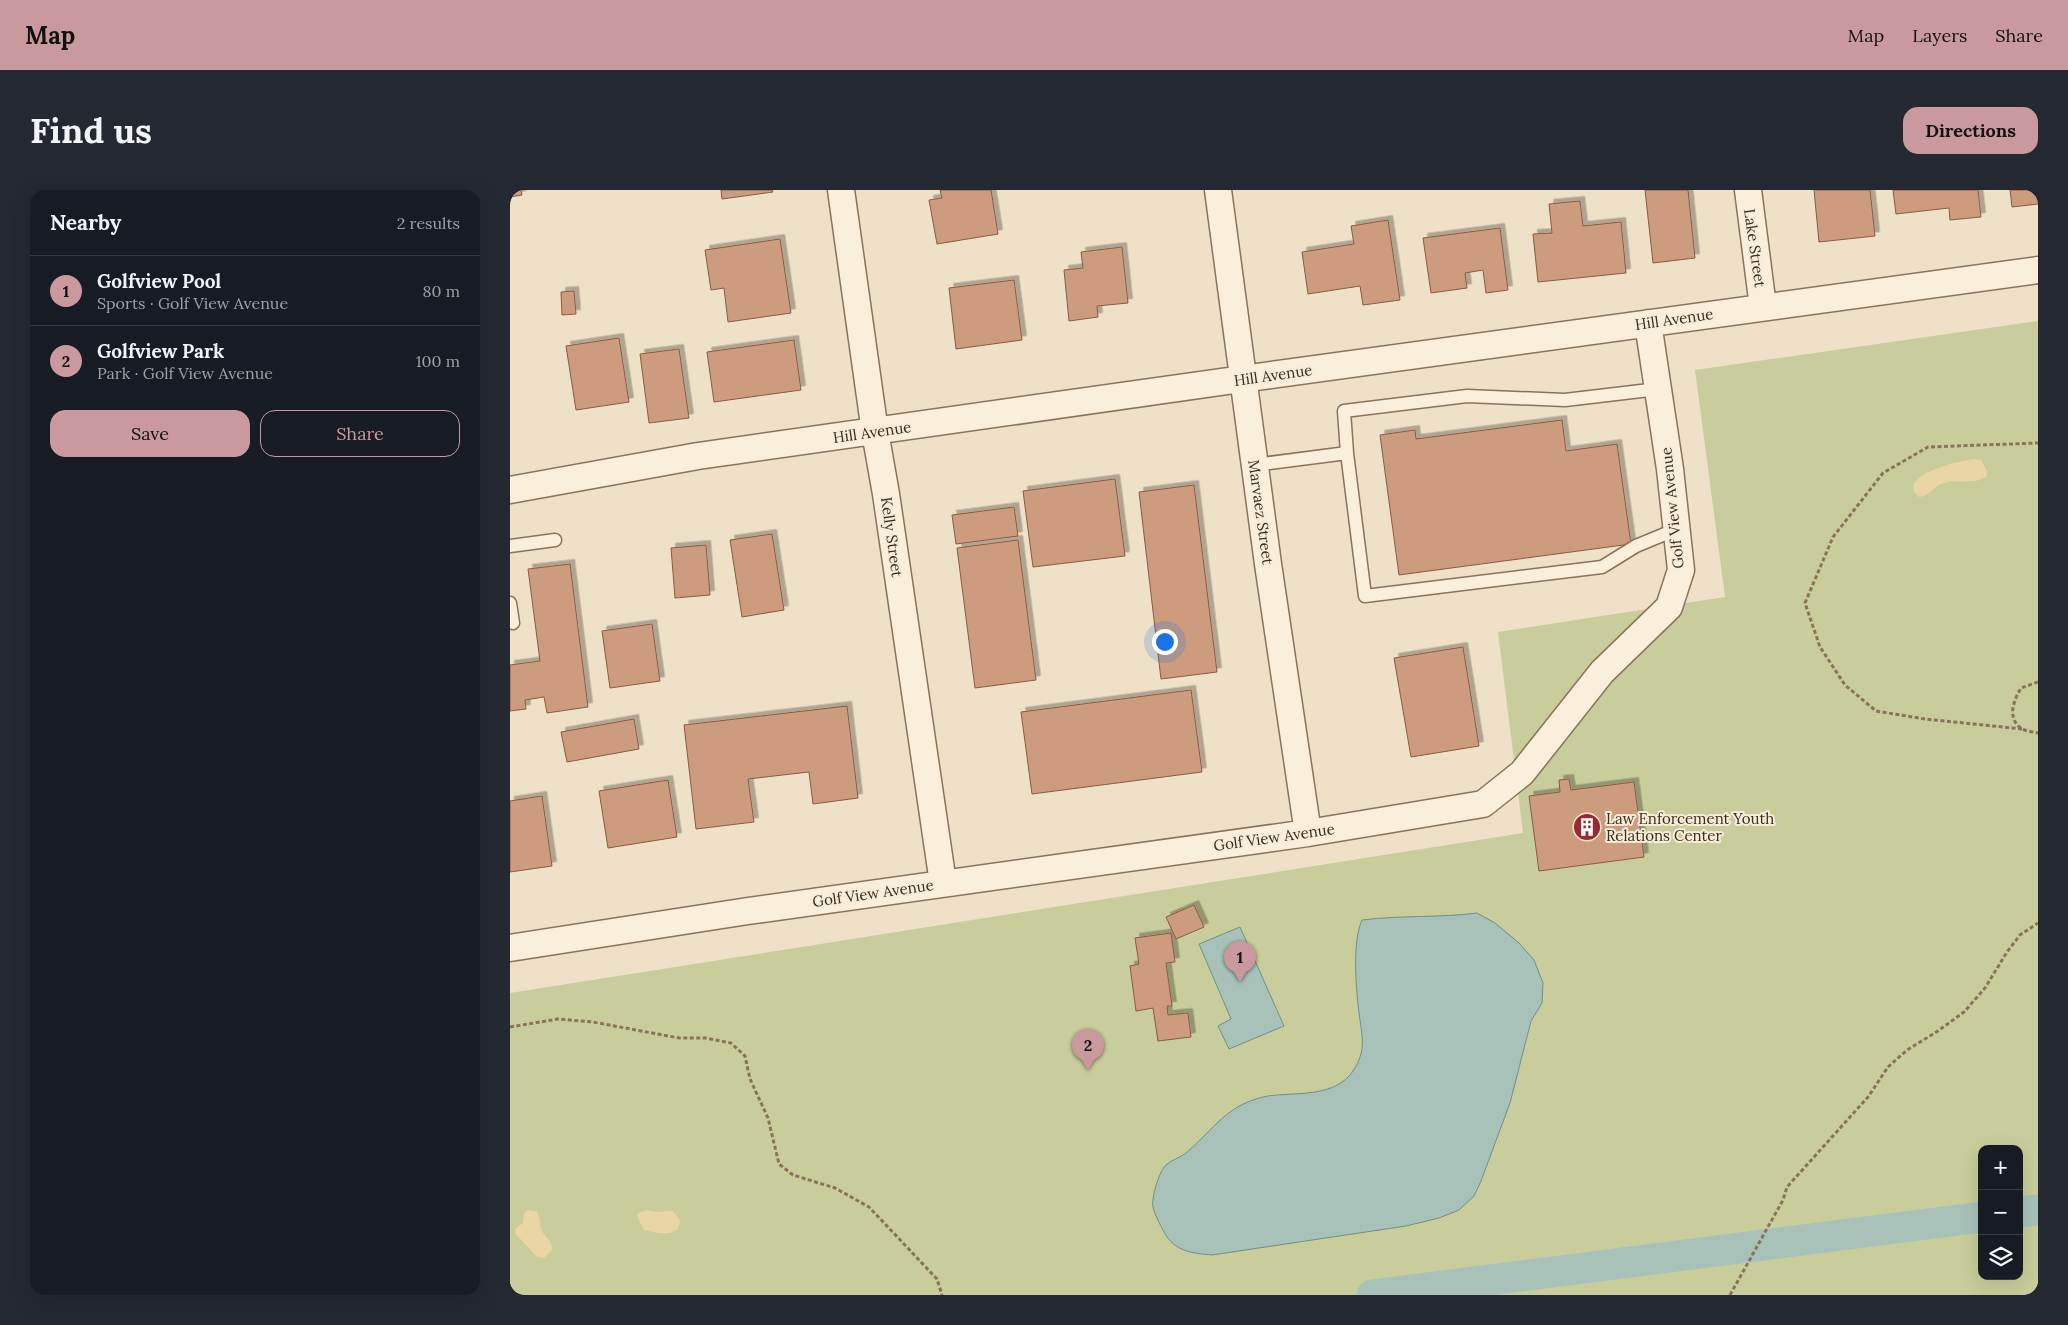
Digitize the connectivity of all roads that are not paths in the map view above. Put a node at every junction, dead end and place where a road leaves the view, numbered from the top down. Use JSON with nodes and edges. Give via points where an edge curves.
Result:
{"nodes":[{"id":1,"x":841,"y":190,"type":"edge"},
{"id":2,"x":1218,"y":190,"type":"edge"},
{"id":3,"x":1748,"y":190,"type":"edge"},
{"id":4,"x":2038,"y":270,"type":"edge"},
{"id":5,"x":1763,"y":307,"type":"junction"},
{"id":6,"x":1648,"y":323,"type":"junction"},
{"id":7,"x":1242,"y":379,"type":"junction"},
{"id":8,"x":1658,"y":389,"type":"junction"},
{"id":9,"x":875,"y":432,"type":"junction"},
{"id":10,"x":1346,"y":452,"type":"junction"},
{"id":11,"x":1254,"y":465,"type":"junction"},
{"id":12,"x":510,"y":490,"type":"edge"},
{"id":13,"x":1676,"y":528,"type":"junction"},
{"id":14,"x":555,"y":540,"type":"dead end"},
{"id":15,"x":510,"y":546,"type":"edge"},
{"id":16,"x":510,"y":602,"type":"edge"},
{"id":17,"x":513,"y":624,"type":"dead end"},
{"id":18,"x":1308,"y":833,"type":"junction"},
{"id":19,"x":943,"y":883,"type":"junction"},
{"id":20,"x":510,"y":948,"type":"edge"}],
"edges":[{"from":1,"to":9,"type":"street","name":"Kelly Street"},
{"from":2,"to":7,"type":"street","name":"Marvaez Street"},
{"from":3,"to":5,"type":"street","name":"Lake Street"},
{"from":4,"to":5,"type":"street","name":"Hill Avenue"},
{"from":5,"to":6,"type":"street","name":"Hill Avenue"},
{"from":6,"to":7,"type":"street","name":"Hill Avenue"},
{"from":6,"to":8,"type":"street","name":"Golf View Avenue"},
{"from":7,"to":9,"type":"street","name":"Hill Avenue"},
{"from":7,"to":11,"type":"street","name":"Marvaez Street"},
{"from":8,"to":10,"type":"lane","via":[[1565,400],[1467,396],[1344,411]]},
{"from":8,"to":13,"type":"street","name":"Golf View Avenue"},
{"from":9,"to":12,"type":"street","name":"Hill Avenue","via":[[698,456]]},
{"from":9,"to":19,"type":"street","name":"Kelly Street"},
{"from":10,"to":11,"type":"lane"},
{"from":10,"to":13,"type":"lane","via":[[1365,596],[1602,567],[1636,546]]},
{"from":11,"to":18,"type":"street","name":"Marvaez Street"},
{"from":13,"to":18,"type":"street","name":"Golf View Avenue","via":[[1681,570],[1669,607],[1602,672],[1522,773],[1483,804]]},
{"from":14,"to":15,"type":"lane"},
{"from":16,"to":17,"type":"lane"},
{"from":18,"to":19,"type":"street","name":"Golf View Avenue"},
{"from":19,"to":20,"type":"street","name":"Golf View Avenue"}]}
